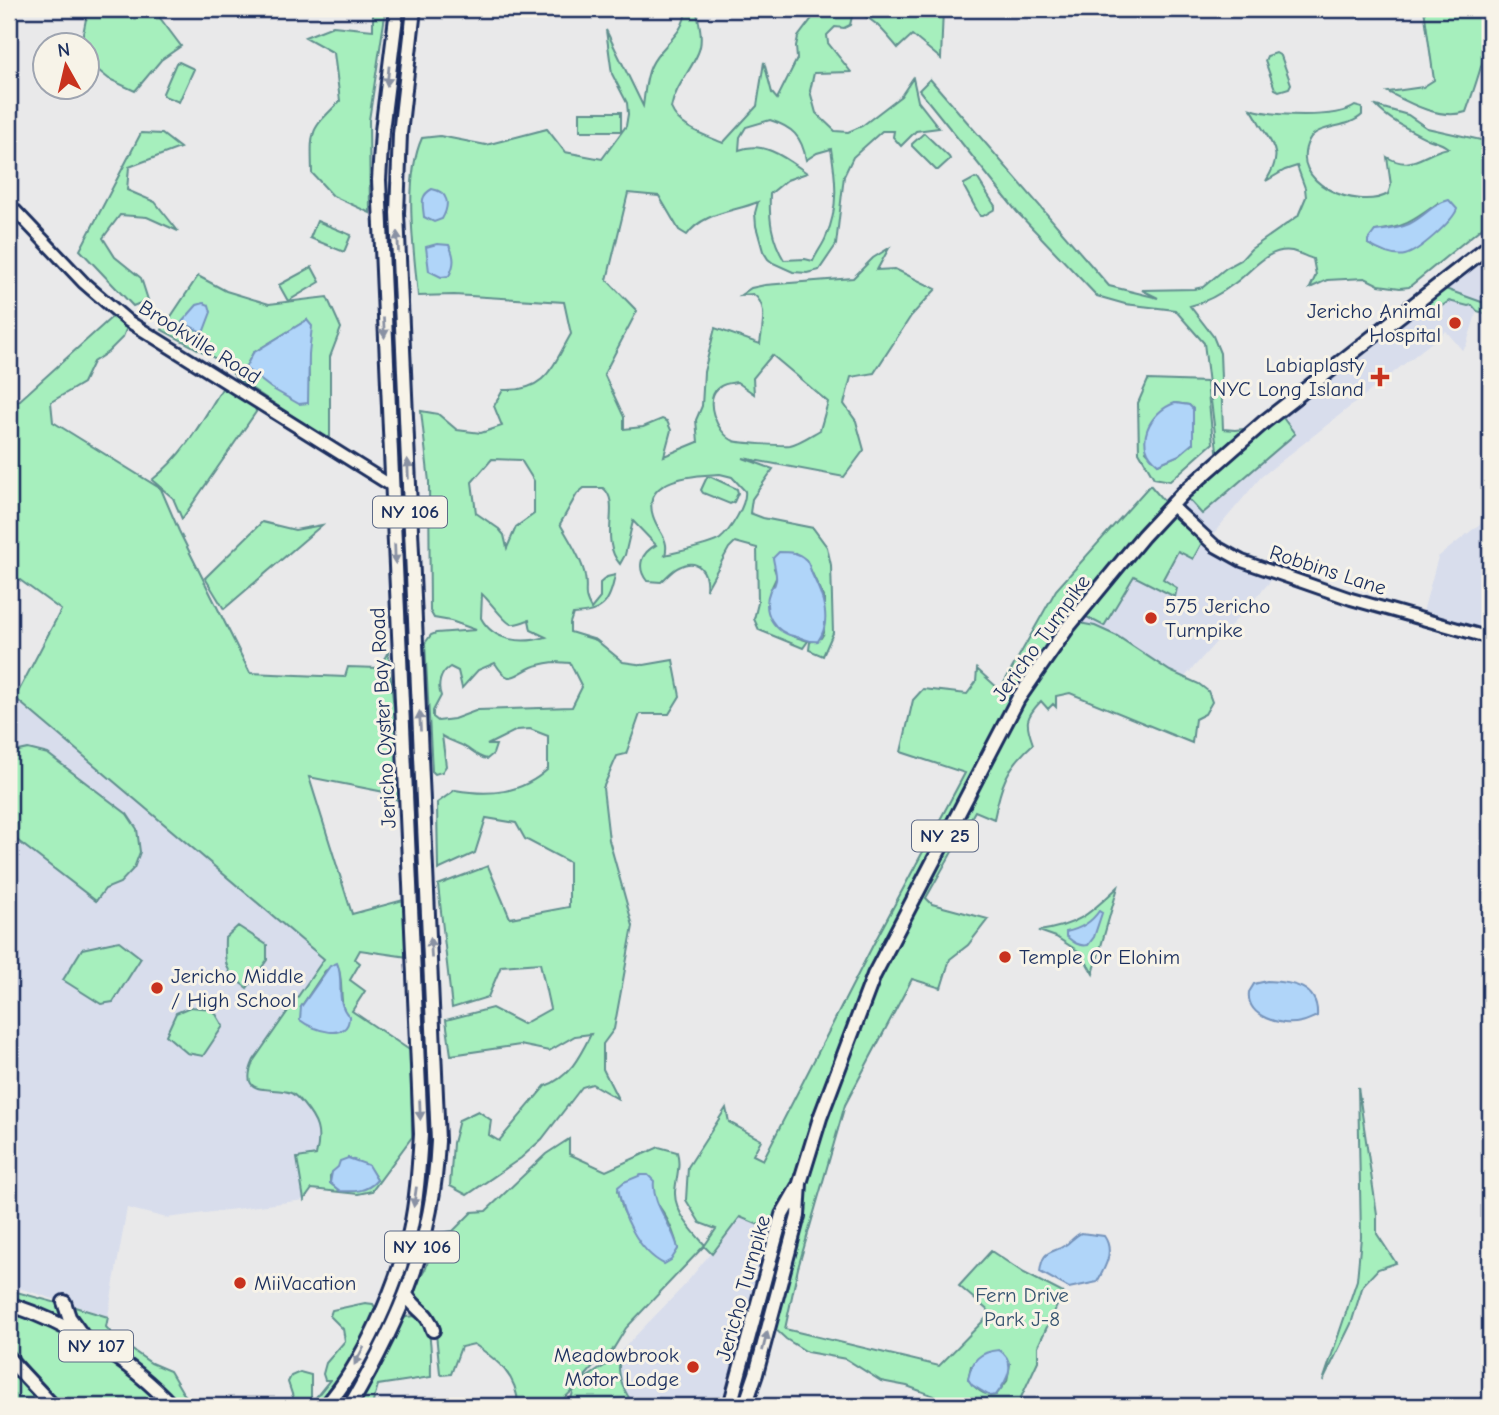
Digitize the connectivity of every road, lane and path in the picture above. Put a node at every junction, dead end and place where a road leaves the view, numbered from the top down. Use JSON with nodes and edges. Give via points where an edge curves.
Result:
{"nodes":[{"id":1,"x":397,"y":9,"type":"edge"},
{"id":2,"x":414,"y":9,"type":"edge"},
{"id":3,"x":380,"y":174,"type":"junction"},
{"id":4,"x":397,"y":174,"type":"junction"},
{"id":5,"x":9,"y":204,"type":"edge"},
{"id":6,"x":1490,"y":245,"type":"edge"},
{"id":7,"x":392,"y":486,"type":"junction"},
{"id":8,"x":1171,"y":505,"type":"junction"},
{"id":9,"x":411,"y":553,"type":"junction"},
{"id":10,"x":1490,"y":638,"type":"edge"},
{"id":11,"x":407,"y":814,"type":"junction"},
{"id":12,"x":424,"y":814,"type":"junction"},
{"id":13,"x":435,"y":1054,"type":"junction"},
{"id":14,"x":418,"y":1055,"type":"junction"},
{"id":15,"x":800,"y":1184,"type":"junction"},
{"id":16,"x":407,"y":1296,"type":"junction"},
{"id":17,"x":64,"y":1302,"type":"dead end"},
{"id":18,"x":9,"y":1304,"type":"edge"},
{"id":19,"x":432,"y":1330,"type":"dead end"},
{"id":20,"x":90,"y":1342,"type":"junction"},
{"id":21,"x":11,"y":1359,"type":"edge"},
{"id":22,"x":52,"y":1406,"type":"edge"},
{"id":23,"x":172,"y":1406,"type":"edge"},
{"id":24,"x":326,"y":1406,"type":"edge"},
{"id":25,"x":350,"y":1406,"type":"edge"},
{"id":26,"x":730,"y":1406,"type":"edge"},
{"id":27,"x":746,"y":1406,"type":"edge"}],
"edges":[{"from":1,"to":3,"type":"main road","name":"Jericho Oyster Bay Road","number":"NY 106","one_way":true},
{"from":2,"to":4,"type":"main road","name":"Jericho Oyster Bay Road","number":"NY 106"},
{"from":3,"to":4,"type":"main road"},
{"from":3,"to":7,"type":"main road","name":"Jericho Oyster Bay Road","number":"NY 106","one_way":true},
{"from":9,"to":4,"type":"main road","name":"Jericho Oyster Bay Road","number":"NY 106","one_way":true},
{"from":5,"to":7,"type":"street","name":"Brookville Road","via":[[84,283],[128,321]]},
{"from":6,"to":8,"type":"main road","name":"Jericho Turnpike","number":"NY 25","via":[[1264,422]]},
{"from":7,"to":9,"type":"main road","via":[[405,497]]},
{"from":7,"to":11,"type":"main road","name":"Jericho Oyster Bay Road","number":"NY 106","one_way":true},
{"from":8,"to":10,"type":"street","name":"Robbins Lane","via":[[1215,545],[1242,561],[1351,599]]},
{"from":8,"to":15,"type":"main road","name":"Jericho Turnpike","number":"NY 25","via":[[1060,638],[1007,719],[874,975]]},
{"from":12,"to":9,"type":"main road","name":"Jericho Oyster Bay Road","number":"NY 106","one_way":true},
{"from":11,"to":12,"type":"main road"},
{"from":11,"to":14,"type":"main road","name":"Jericho Oyster Bay Road","number":"NY 106"},
{"from":13,"to":12,"type":"main road","name":"Jericho Oyster Bay Road","number":"NY 106","one_way":true},
{"from":13,"to":14,"type":"main road"},
{"from":13,"to":16,"type":"main road","name":"Jericho Oyster Bay Road","number":"NY 106","via":[[438,1141],[434,1192]]},
{"from":14,"to":24,"type":"main road","name":"Jericho Oyster Bay Road","number":"NY 106","one_way":true,"via":[[421,1134],[410,1230],[372,1332]]},
{"from":15,"to":26,"type":"main road","name":"Jericho Turnpike","number":"NY 25","via":[[782,1215]]},
{"from":27,"to":15,"type":"main road","name":"Jericho Turnpike","number":"NY 25","one_way":true,"via":[[797,1216]]},
{"from":16,"to":19,"type":"main road","via":[[428,1315]]},
{"from":16,"to":25,"type":"main road","name":"Jericho Oyster Bay Road","number":"NY 106"},
{"from":17,"to":20,"type":"main road","via":[[76,1329]]},
{"from":18,"to":20,"type":"main road","number":"NY 107"},
{"from":20,"to":23,"type":"main road","number":"NY 107","via":[[121,1361]]},
{"from":21,"to":22,"type":"main road"}]}
